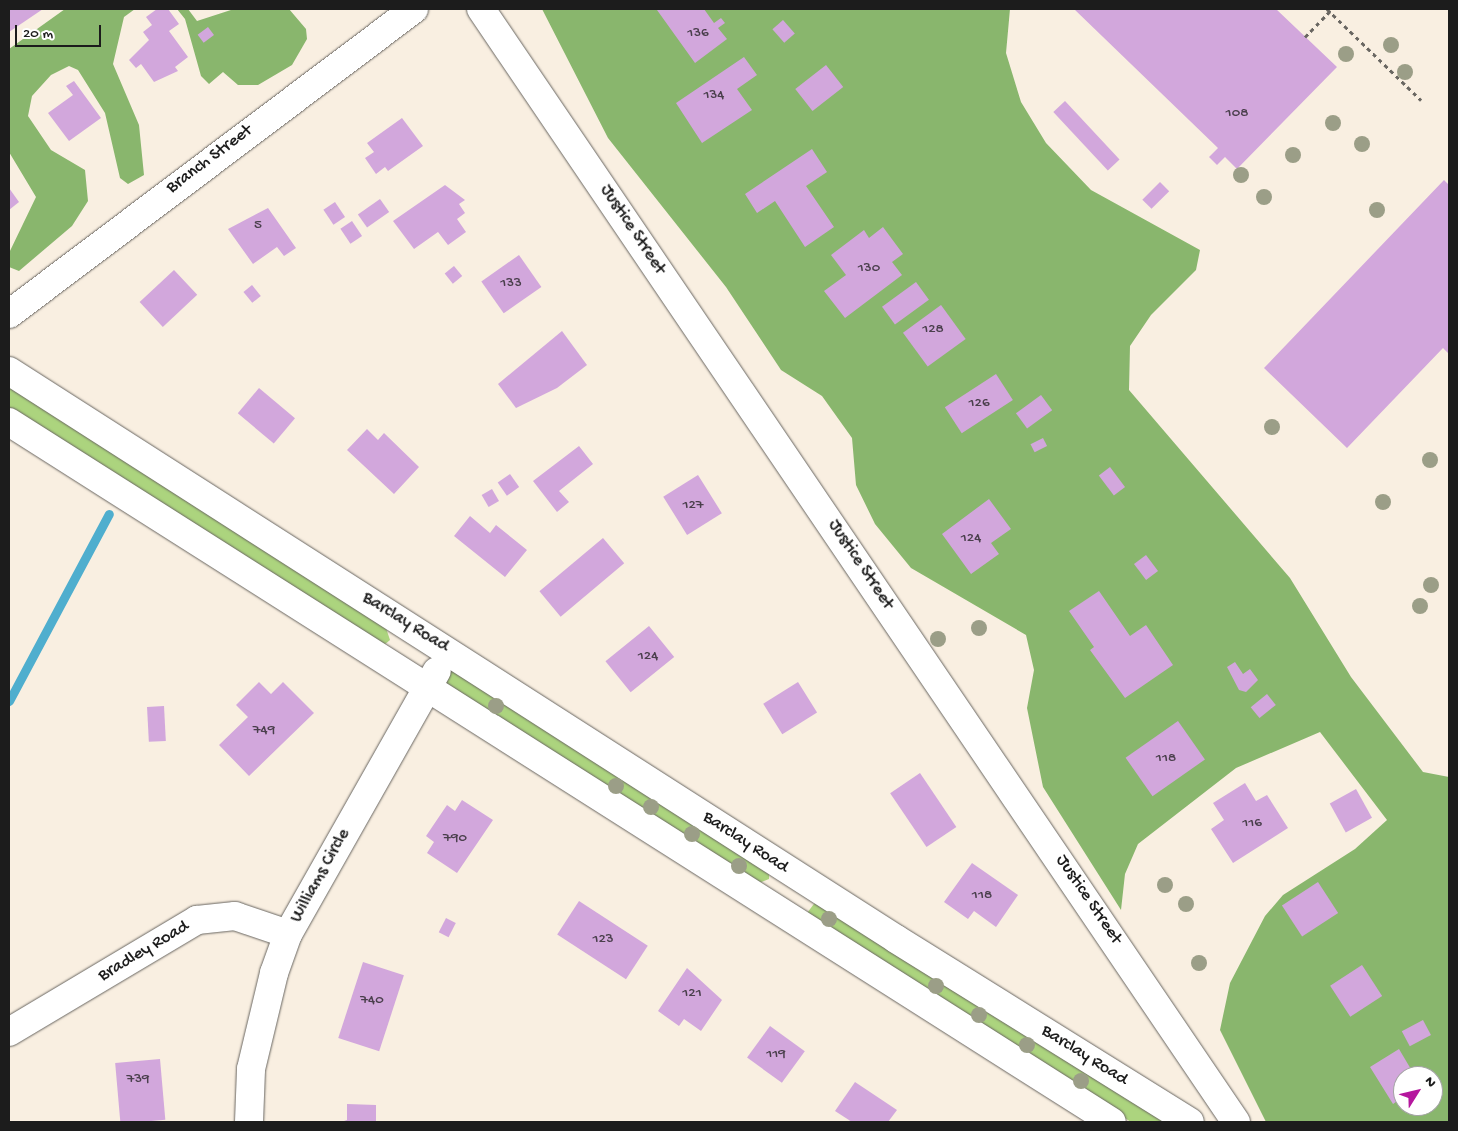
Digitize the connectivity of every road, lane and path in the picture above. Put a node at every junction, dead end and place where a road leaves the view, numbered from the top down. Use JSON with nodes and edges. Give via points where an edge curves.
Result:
{"nodes":[{"id":1,"x":414,"y":9,"type":"edge"},
{"id":2,"x":481,"y":9,"type":"edge"},
{"id":3,"x":1329,"y":10,"type":"edge"},
{"id":4,"x":1306,"y":37,"type":"dead end"},
{"id":5,"x":1421,"y":100,"type":"dead end"},
{"id":6,"x":9,"y":314,"type":"edge"},
{"id":7,"x":9,"y":371,"type":"edge"},
{"id":8,"x":9,"y":422,"type":"edge"},
{"id":9,"x":445,"y":648,"type":"junction"},
{"id":10,"x":431,"y":687,"type":"junction"},
{"id":11,"x":800,"y":878,"type":"junction"},
{"id":12,"x":779,"y":910,"type":"junction"},
{"id":13,"x":288,"y":934,"type":"junction"},
{"id":14,"x":9,"y":1032,"type":"edge"},
{"id":15,"x":249,"y":1122,"type":"edge"},
{"id":16,"x":1112,"y":1122,"type":"edge"},
{"id":17,"x":1190,"y":1122,"type":"edge"},
{"id":18,"x":1236,"y":1122,"type":"edge"}],
"edges":[{"from":1,"to":6,"type":"street","name":"Branch Street"},
{"from":2,"to":18,"type":"street","name":"Justice Street"},
{"from":3,"to":4,"type":"path"},
{"from":3,"to":5,"type":"path"},
{"from":7,"to":9,"type":"street","name":"Barclay Road"},
{"from":8,"to":10,"type":"street"},
{"from":9,"to":10,"type":"street","name":"Williams Circle"},
{"from":9,"to":11,"type":"street","name":"Barclay Road"},
{"from":10,"to":12,"type":"street"},
{"from":10,"to":13,"type":"street","name":"Williams Circle"},
{"from":11,"to":12,"type":"street","name":"Barclay Road"},
{"from":11,"to":17,"type":"street","name":"Barclay Road"},
{"from":12,"to":16,"type":"street"},
{"from":13,"to":14,"type":"street","name":"Bradley Road","via":[[235,916],[197,920]]},
{"from":13,"to":15,"type":"street","name":"Williams Circle","via":[[253,1060]]}]}
